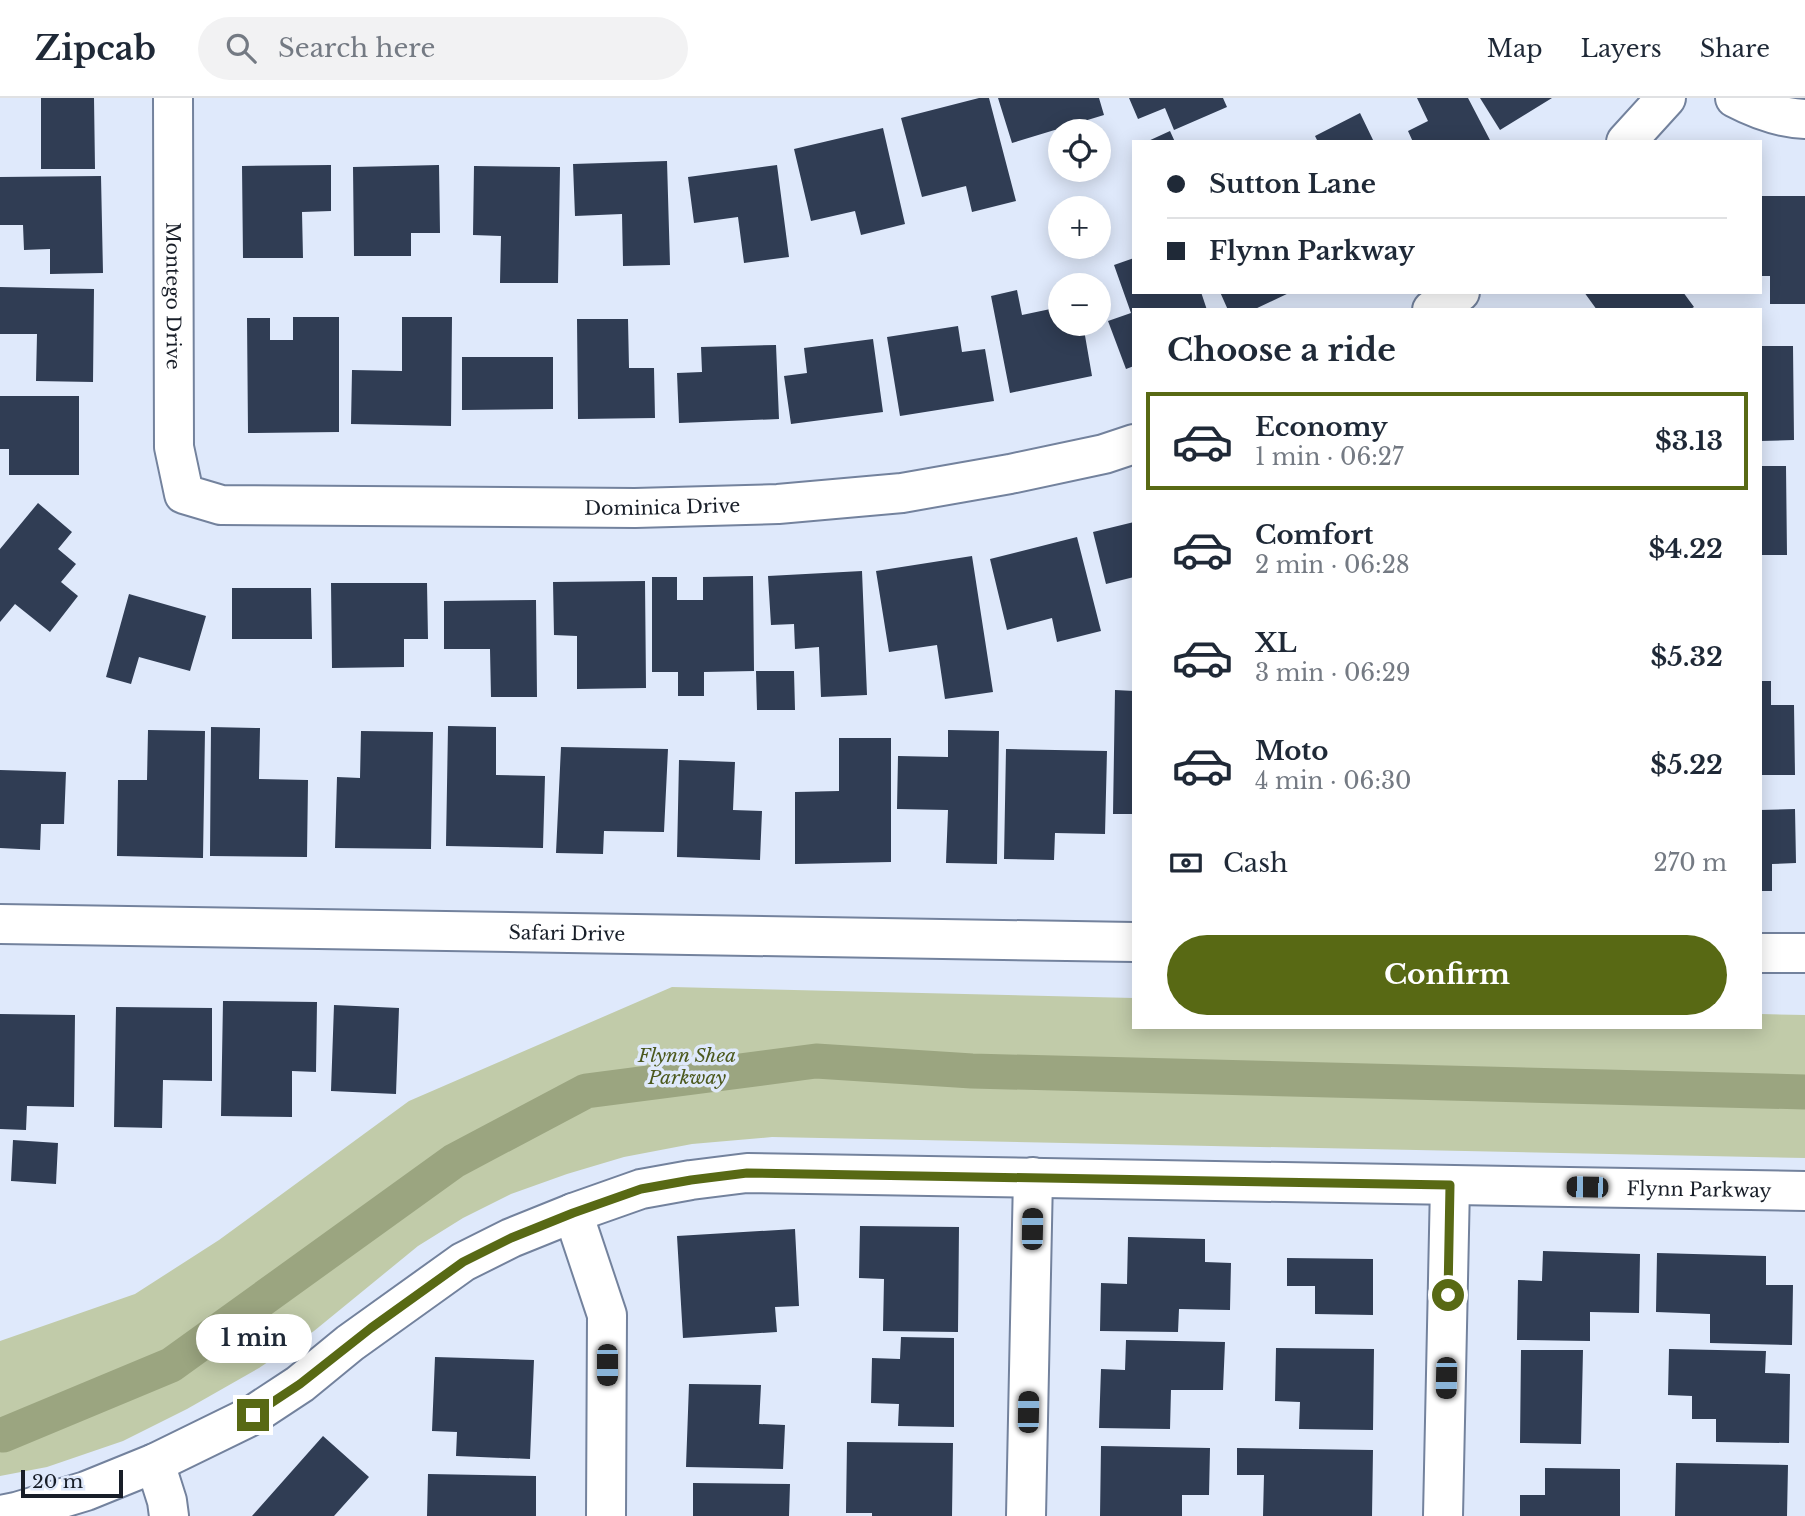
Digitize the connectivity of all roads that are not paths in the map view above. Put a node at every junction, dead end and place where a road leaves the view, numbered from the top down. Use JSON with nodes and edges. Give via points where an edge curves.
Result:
{"nodes":[{"id":1,"x":173,"y":98,"type":"edge"},
{"id":2,"x":1666,"y":98,"type":"edge"},
{"id":3,"x":1735,"y":98,"type":"edge"},
{"id":4,"x":1805,"y":119,"type":"edge"},
{"id":5,"x":1628,"y":140,"type":"edge"},
{"id":6,"x":1457,"y":294,"type":"edge"},
{"id":7,"x":1435,"y":308,"type":"edge"},
{"id":8,"x":1132,"y":445,"type":"edge"},
{"id":9,"x":184,"y":494,"type":"joint"},
{"id":10,"x":0,"y":924,"type":"edge"},
{"id":11,"x":1132,"y":942,"type":"edge"},
{"id":12,"x":1762,"y":953,"type":"edge"},
{"id":13,"x":1805,"y":953,"type":"edge"},
{"id":14,"x":1033,"y":1177,"type":"junction"},
{"id":15,"x":1450,"y":1185,"type":"junction"},
{"id":16,"x":1805,"y":1191,"type":"edge"},
{"id":17,"x":573,"y":1213,"type":"junction"},
{"id":18,"x":155,"y":1463,"type":"junction"},
{"id":19,"x":0,"y":1515,"type":"edge"},
{"id":20,"x":169,"y":1516,"type":"edge"},
{"id":21,"x":606,"y":1516,"type":"edge"},
{"id":22,"x":1026,"y":1516,"type":"edge"},
{"id":23,"x":1443,"y":1516,"type":"edge"}],
"edges":[{"from":1,"to":9,"type":"street","name":"Montego Drive","via":[[174,447]]},
{"from":2,"to":5,"type":"street"},
{"from":3,"to":4,"type":"street"},
{"from":6,"to":7,"type":"street"},
{"from":8,"to":9,"type":"street","name":"Dominica Drive","via":[[1010,474],[902,493],[778,504],[221,506]]},
{"from":10,"to":11,"type":"street","name":"Safari Drive"},
{"from":12,"to":13,"type":"street"},
{"from":14,"to":15,"type":"street","name":"Flynn Parkway"},
{"from":14,"to":17,"type":"street","name":"Flynn Parkway","via":[[747,1173],[641,1189]]},
{"from":14,"to":22,"type":"street"},
{"from":15,"to":16,"type":"street","name":"Flynn Parkway"},
{"from":15,"to":23,"type":"street"},
{"from":17,"to":18,"type":"street","name":"Flynn Parkway","via":[[463,1262],[253,1415]]},
{"from":17,"to":21,"type":"street","via":[[607,1315]]},
{"from":18,"to":19,"type":"street","name":"Flynn Parkway","via":[[86,1491]]},
{"from":18,"to":20,"type":"street"}]}
